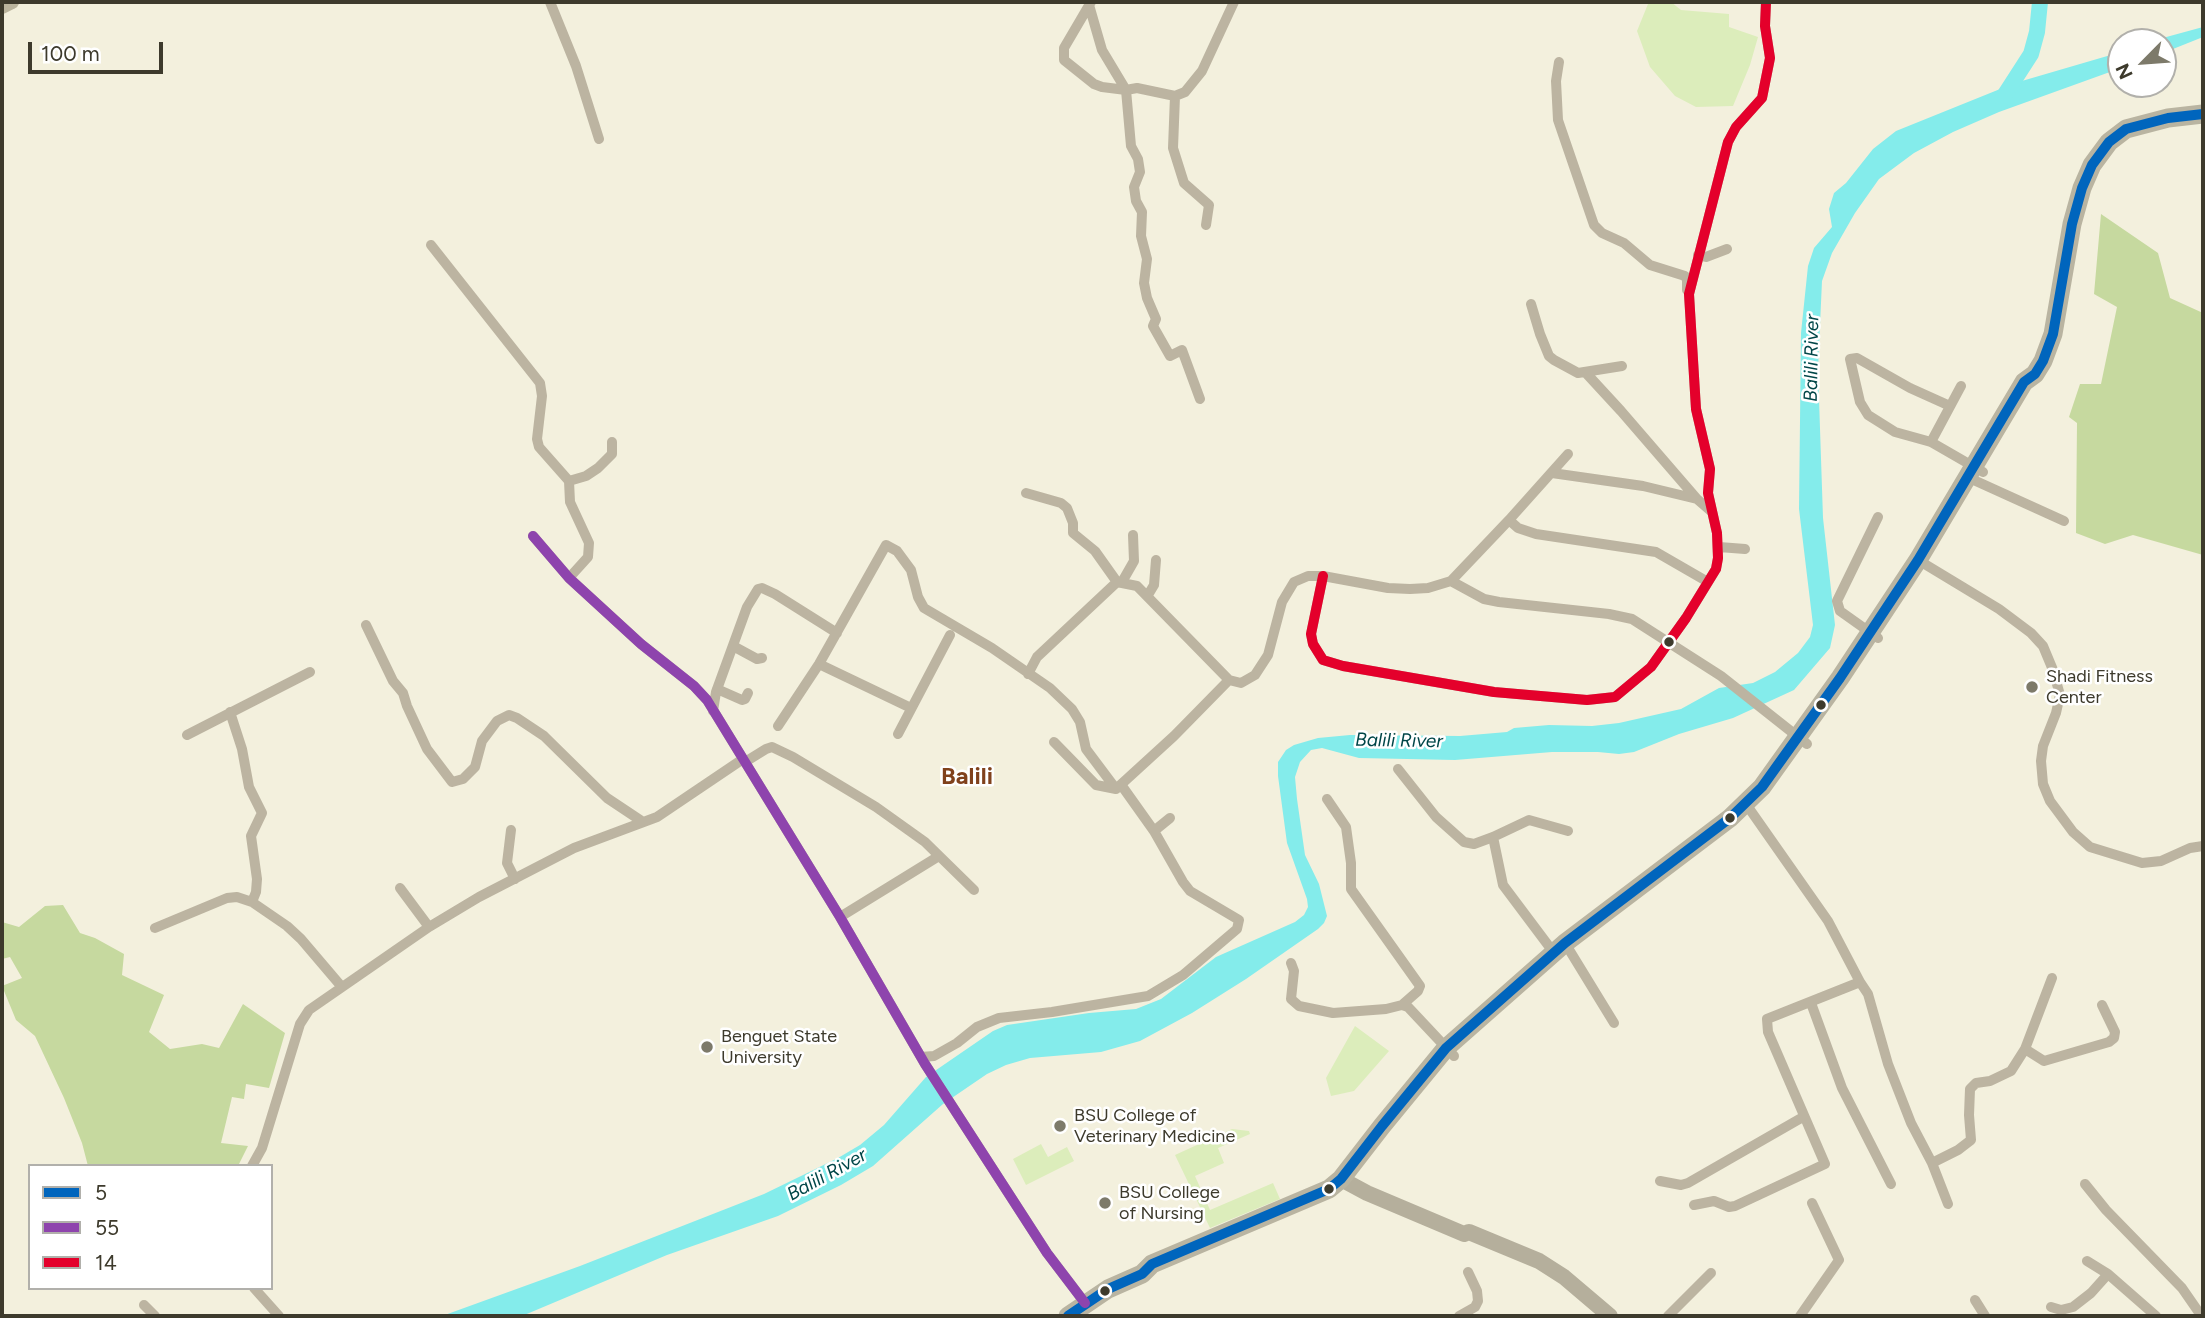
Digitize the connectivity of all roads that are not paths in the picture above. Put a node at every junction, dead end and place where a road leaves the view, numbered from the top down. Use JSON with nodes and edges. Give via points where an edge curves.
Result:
{"nodes":[{"id":1,"x":12,"y":2,"type":"edge"},
{"id":2,"x":550,"y":2,"type":"edge"},
{"id":3,"x":1234,"y":2,"type":"edge"},
{"id":4,"x":1766,"y":2,"type":"edge"},
{"id":5,"x":1090,"y":3,"type":"edge"},
{"id":6,"x":2,"y":7,"type":"edge"},
{"id":7,"x":1559,"y":62,"type":"dead end"},
{"id":8,"x":1126,"y":90,"type":"junction"},
{"id":9,"x":1175,"y":96,"type":"junction"},
{"id":10,"x":2203,"y":114,"type":"edge"},
{"id":11,"x":599,"y":139,"type":"dead end"},
{"id":12,"x":1206,"y":225,"type":"dead end"},
{"id":13,"x":431,"y":245,"type":"dead end"},
{"id":14,"x":1727,"y":249,"type":"dead end"},
{"id":15,"x":1698,"y":255,"type":"junction"},
{"id":16,"x":1689,"y":294,"type":"junction"},
{"id":17,"x":1531,"y":304,"type":"dead end"},
{"id":18,"x":1622,"y":366,"type":"dead end"},
{"id":19,"x":1586,"y":373,"type":"junction"},
{"id":20,"x":1961,"y":386,"type":"dead end"},
{"id":21,"x":1200,"y":399,"type":"dead end"},
{"id":22,"x":1950,"y":406,"type":"junction"},
{"id":23,"x":612,"y":442,"type":"dead end"},
{"id":24,"x":1931,"y":442,"type":"junction"},
{"id":25,"x":1568,"y":454,"type":"dead end"},
{"id":26,"x":1552,"y":472,"type":"junction"},
{"id":27,"x":1975,"y":475,"type":"junction"},
{"id":28,"x":569,"y":481,"type":"junction"},
{"id":29,"x":1026,"y":492,"type":"dead end"},
{"id":30,"x":1696,"y":499,"type":"junction"},
{"id":31,"x":1712,"y":512,"type":"junction"},
{"id":32,"x":1878,"y":517,"type":"dead end"},
{"id":33,"x":1509,"y":520,"type":"junction"},
{"id":34,"x":2064,"y":521,"type":"dead end"},
{"id":35,"x":1133,"y":534,"type":"dead end"},
{"id":36,"x":533,"y":536,"type":"dead end"},
{"id":37,"x":1719,"y":547,"type":"junction"},
{"id":38,"x":1745,"y":549,"type":"dead end"},
{"id":39,"x":1156,"y":560,"type":"dead end"},
{"id":40,"x":1923,"y":563,"type":"junction"},
{"id":41,"x":1323,"y":576,"type":"junction"},
{"id":42,"x":569,"y":578,"type":"junction"},
{"id":43,"x":1451,"y":581,"type":"junction"},
{"id":44,"x":1120,"y":582,"type":"junction"},
{"id":45,"x":1707,"y":582,"type":"junction"},
{"id":46,"x":1147,"y":595,"type":"junction"},
{"id":47,"x":366,"y":625,"type":"dead end"},
{"id":48,"x":837,"y":633,"type":"junction"},
{"id":49,"x":950,"y":635,"type":"dead end"},
{"id":50,"x":1874,"y":636,"type":"junction"},
{"id":51,"x":1670,"y":642,"type":"junction"},
{"id":52,"x":733,"y":646,"type":"junction"},
{"id":53,"x":762,"y":658,"type":"dead end"},
{"id":54,"x":819,"y":664,"type":"junction"},
{"id":55,"x":310,"y":672,"type":"dead end"},
{"id":56,"x":1028,"y":674,"type":"junction"},
{"id":57,"x":1229,"y":680,"type":"junction"},
{"id":58,"x":717,"y":690,"type":"junction"},
{"id":59,"x":748,"y":692,"type":"dead end"},
{"id":60,"x":911,"y":708,"type":"junction"},
{"id":61,"x":713,"y":711,"type":"junction"},
{"id":62,"x":230,"y":712,"type":"junction"},
{"id":63,"x":778,"y":726,"type":"dead end"},
{"id":64,"x":898,"y":734,"type":"dead end"},
{"id":65,"x":187,"y":735,"type":"dead end"},
{"id":66,"x":1803,"y":741,"type":"junction"},
{"id":67,"x":1054,"y":742,"type":"dead end"},
{"id":68,"x":744,"y":761,"type":"junction"},
{"id":69,"x":1398,"y":769,"type":"dead end"},
{"id":70,"x":1119,"y":788,"type":"junction"},
{"id":71,"x":1327,"y":799,"type":"dead end"},
{"id":72,"x":1750,"y":807,"type":"junction"},
{"id":73,"x":1170,"y":818,"type":"dead end"},
{"id":74,"x":643,"y":822,"type":"junction"},
{"id":75,"x":511,"y":830,"type":"dead end"},
{"id":76,"x":1154,"y":831,"type":"junction"},
{"id":77,"x":1568,"y":831,"type":"dead end"},
{"id":78,"x":1493,"y":837,"type":"junction"},
{"id":79,"x":2203,"y":846,"type":"edge"},
{"id":80,"x":939,"y":856,"type":"junction"},
{"id":81,"x":515,"y":879,"type":"junction"},
{"id":82,"x":400,"y":888,"type":"dead end"},
{"id":83,"x":974,"y":890,"type":"dead end"},
{"id":84,"x":252,"y":902,"type":"junction"},
{"id":85,"x":840,"y":917,"type":"junction"},
{"id":86,"x":429,"y":927,"type":"junction"},
{"id":87,"x":155,"y":928,"type":"dead end"},
{"id":88,"x":1563,"y":949,"type":"junction"},
{"id":89,"x":1291,"y":963,"type":"dead end"},
{"id":90,"x":2052,"y":978,"type":"dead end"},
{"id":91,"x":1860,"y":982,"type":"junction"},
{"id":92,"x":341,"y":986,"type":"junction"},
{"id":93,"x":1811,"y":1003,"type":"junction"},
{"id":94,"x":1402,"y":1005,"type":"junction"},
{"id":95,"x":2102,"y":1005,"type":"dead end"},
{"id":96,"x":1614,"y":1023,"type":"dead end"},
{"id":97,"x":2025,"y":1049,"type":"junction"},
{"id":98,"x":1450,"y":1052,"type":"junction"},
{"id":99,"x":923,"y":1060,"type":"junction"},
{"id":100,"x":1803,"y":1117,"type":"junction"},
{"id":101,"x":1932,"y":1163,"type":"junction"},
{"id":102,"x":253,"y":1164,"type":"edge"},
{"id":103,"x":1348,"y":1178,"type":"junction"},
{"id":104,"x":1660,"y":1181,"type":"dead end"},
{"id":105,"x":1891,"y":1184,"type":"dead end"},
{"id":106,"x":2085,"y":1184,"type":"dead end"},
{"id":107,"x":1812,"y":1203,"type":"dead end"},
{"id":108,"x":1948,"y":1204,"type":"dead end"},
{"id":109,"x":1694,"y":1205,"type":"dead end"},
{"id":110,"x":2087,"y":1261,"type":"dead end"},
{"id":111,"x":1468,"y":1272,"type":"dead end"},
{"id":112,"x":1711,"y":1273,"type":"dead end"},
{"id":113,"x":2108,"y":1274,"type":"junction"},
{"id":114,"x":256,"y":1290,"type":"edge"},
{"id":115,"x":1975,"y":1300,"type":"dead end"},
{"id":116,"x":1085,"y":1303,"type":"junction"},
{"id":117,"x":144,"y":1305,"type":"dead end"},
{"id":118,"x":2051,"y":1307,"type":"dead end"},
{"id":119,"x":2200,"y":1313,"type":"edge"},
{"id":120,"x":155,"y":1316,"type":"edge"},
{"id":121,"x":279,"y":1316,"type":"edge"},
{"id":122,"x":1068,"y":1316,"type":"edge"},
{"id":123,"x":1459,"y":1316,"type":"edge"},
{"id":124,"x":1610,"y":1316,"type":"edge"},
{"id":125,"x":1668,"y":1316,"type":"edge"},
{"id":126,"x":1800,"y":1316,"type":"edge"},
{"id":127,"x":1985,"y":1316,"type":"edge"},
{"id":128,"x":2156,"y":1316,"type":"edge"}],
"edges":[{"from":1,"to":6,"type":"main road"},
{"from":2,"to":11,"type":"street"},
{"from":3,"to":9,"type":"street","via":[[1202,71],[1185,92]]},
{"from":4,"to":15,"type":"street","via":[[1770,58],[1762,98],[1728,142]]},
{"from":5,"to":8,"type":"street","via":[[1102,50]]},
{"from":5,"to":8,"type":"street","via":[[1064,48],[1064,60],[1094,84]]},
{"from":7,"to":16,"type":"street","via":[[1558,120],[1594,225],[1650,265],[1685,276]]},
{"from":8,"to":9,"type":"street"},
{"from":8,"to":21,"type":"street","via":[[1131,146],[1140,172],[1134,187],[1142,212],[1141,236],[1147,258],[1144,283],[1156,319],[1153,326],[1170,356],[1182,350]]},
{"from":9,"to":12,"type":"street","via":[[1173,148],[1184,183],[1209,205]]},
{"from":10,"to":27,"type":"highway","via":[[2126,129],[2092,165],[2072,225],[2049,348],[2035,374],[2024,382]]},
{"from":13,"to":28,"type":"street","via":[[537,378],[542,389],[539,447]]},
{"from":14,"to":15,"type":"street","via":[[1706,257]]},
{"from":15,"to":16,"type":"street"},
{"from":16,"to":31,"type":"street","via":[[1696,409],[1710,469]]},
{"from":17,"to":19,"type":"street","via":[[1549,356]]},
{"from":18,"to":19,"type":"street"},
{"from":19,"to":30,"type":"street"},
{"from":20,"to":22,"type":"street"},
{"from":22,"to":24,"type":"street"},
{"from":22,"to":24,"type":"street","via":[[1857,358],[1850,359],[1860,402],[1868,415],[1895,432]]},
{"from":23,"to":28,"type":"street","via":[[612,454],[598,468]]},
{"from":24,"to":27,"type":"street"},
{"from":25,"to":26,"type":"street"},
{"from":26,"to":30,"type":"street"},
{"from":26,"to":33,"type":"street"},
{"from":27,"to":34,"type":"street"},
{"from":27,"to":40,"type":"highway"},
{"from":28,"to":42,"type":"street","via":[[570,502],[590,550]]},
{"from":29,"to":44,"type":"street","via":[[1067,508],[1073,533]]},
{"from":30,"to":31,"type":"street"},
{"from":31,"to":37,"type":"street"},
{"from":32,"to":50,"type":"street","via":[[1837,601],[1839,611]]},
{"from":33,"to":43,"type":"street"},
{"from":33,"to":45,"type":"street","via":[[1536,534],[1656,552]]},
{"from":35,"to":44,"type":"street","via":[[1134,562]]},
{"from":36,"to":42,"type":"street"},
{"from":37,"to":38,"type":"street"},
{"from":37,"to":45,"type":"street","via":[[1716,569]]},
{"from":39,"to":46,"type":"street","via":[[1154,585]]},
{"from":40,"to":50,"type":"highway"},
{"from":40,"to":79,"type":"street","via":[[2000,609],[2043,646],[2060,695],[2043,746],[2043,783],[2073,832],[2090,848],[2142,863]]},
{"from":41,"to":43,"type":"street","via":[[1388,588],[1428,588]]},
{"from":41,"to":51,"type":"street","via":[[1311,625],[1313,644],[1323,660],[1360,675],[1603,700],[1632,684]]},
{"from":41,"to":57,"type":"street","via":[[1294,582],[1282,601],[1261,667],[1248,681]]},
{"from":42,"to":61,"type":"street","via":[[640,644],[694,686]]},
{"from":43,"to":51,"type":"street","via":[[1484,599],[1632,619]]},
{"from":44,"to":46,"type":"street","via":[[1137,586]]},
{"from":44,"to":56,"type":"street","via":[[1037,657]]},
{"from":45,"to":51,"type":"street"},
{"from":46,"to":57,"type":"street"},
{"from":47,"to":74,"type":"street","via":[[427,748],[452,782],[475,768],[482,741],[497,721],[509,715],[544,736],[607,798]]},
{"from":48,"to":52,"type":"street","via":[[758,589]]},
{"from":48,"to":54,"type":"street"},
{"from":48,"to":56,"type":"street","via":[[884,549],[897,551],[911,570],[924,608]]},
{"from":49,"to":60,"type":"street"},
{"from":50,"to":66,"type":"highway"},
{"from":51,"to":66,"type":"street"},
{"from":52,"to":53,"type":"street"},
{"from":52,"to":58,"type":"street"},
{"from":54,"to":60,"type":"street"},
{"from":54,"to":63,"type":"street"},
{"from":55,"to":62,"type":"street"},
{"from":56,"to":70,"type":"street","via":[[1072,709],[1086,749]]},
{"from":57,"to":70,"type":"street"},
{"from":58,"to":59,"type":"street","via":[[742,700]]},
{"from":58,"to":61,"type":"street"},
{"from":60,"to":64,"type":"street"},
{"from":61,"to":68,"type":"street"},
{"from":62,"to":65,"type":"street"},
{"from":62,"to":84,"type":"street","via":[[248,787],[262,813],[251,835],[257,879]]},
{"from":66,"to":72,"type":"highway","via":[[1770,794]]},
{"from":67,"to":70,"type":"street","via":[[1096,785]]},
{"from":68,"to":74,"type":"street"},
{"from":68,"to":80,"type":"street","via":[[776,748],[876,807]]},
{"from":68,"to":85,"type":"street"},
{"from":69,"to":78,"type":"street","via":[[1460,840],[1474,844]]},
{"from":70,"to":76,"type":"street"},
{"from":71,"to":94,"type":"street","via":[[1346,827],[1351,889],[1420,986]]},
{"from":72,"to":88,"type":"highway"},
{"from":72,"to":91,"type":"street","via":[[1839,939]]},
{"from":73,"to":76,"type":"street"},
{"from":74,"to":81,"type":"street","via":[[574,848]]},
{"from":75,"to":81,"type":"street","via":[[507,863]]},
{"from":76,"to":99,"type":"street","via":[[1190,891],[1239,920],[1233,934],[1183,975],[1148,996],[999,1018]]},
{"from":77,"to":78,"type":"street","via":[[1529,820]]},
{"from":78,"to":88,"type":"street","via":[[1503,885]]},
{"from":80,"to":83,"type":"street"},
{"from":80,"to":85,"type":"street"},
{"from":81,"to":86,"type":"street"},
{"from":82,"to":86,"type":"street"},
{"from":84,"to":87,"type":"street","via":[[227,898]]},
{"from":84,"to":92,"type":"street","via":[[301,939]]},
{"from":85,"to":99,"type":"street"},
{"from":86,"to":92,"type":"street"},
{"from":88,"to":96,"type":"street"},
{"from":88,"to":98,"type":"highway"},
{"from":89,"to":94,"type":"street","via":[[1291,999],[1299,1006],[1333,1013]]},
{"from":90,"to":97,"type":"street"},
{"from":91,"to":93,"type":"street"},
{"from":91,"to":101,"type":"street","via":[[1911,1123]]},
{"from":92,"to":102,"type":"street","via":[[309,1010],[300,1024]]},
{"from":93,"to":100,"type":"street","via":[[1770,1017],[1766,1023]]},
{"from":93,"to":105,"type":"street","via":[[1842,1088]]},
{"from":94,"to":98,"type":"street"},
{"from":95,"to":97,"type":"street","via":[[2115,1032],[2109,1042],[2044,1061]]},
{"from":97,"to":101,"type":"street","via":[[2004,1076],[1972,1086],[1971,1140]]},
{"from":98,"to":103,"type":"highway","via":[[1382,1126]]},
{"from":99,"to":116,"type":"street","via":[[1047,1253]]},
{"from":100,"to":104,"type":"street","via":[[1688,1183]]},
{"from":100,"to":109,"type":"street","via":[[1825,1164],[1735,1206],[1714,1201]]},
{"from":101,"to":108,"type":"street"},
{"from":103,"to":116,"type":"highway","via":[[1152,1264],[1142,1274]]},
{"from":103,"to":124,"type":"main road","via":[[1367,1193],[1550,1267]]},
{"from":106,"to":119,"type":"street"},
{"from":107,"to":126,"type":"street","via":[[1839,1260]]},
{"from":110,"to":113,"type":"street"},
{"from":111,"to":123,"type":"street","via":[[1478,1301]]},
{"from":112,"to":125,"type":"street"},
{"from":113,"to":118,"type":"street","via":[[2073,1307]]},
{"from":113,"to":128,"type":"street"},
{"from":114,"to":121,"type":"street"},
{"from":115,"to":127,"type":"street"},
{"from":116,"to":122,"type":"highway"},
{"from":117,"to":120,"type":"street"}]}
